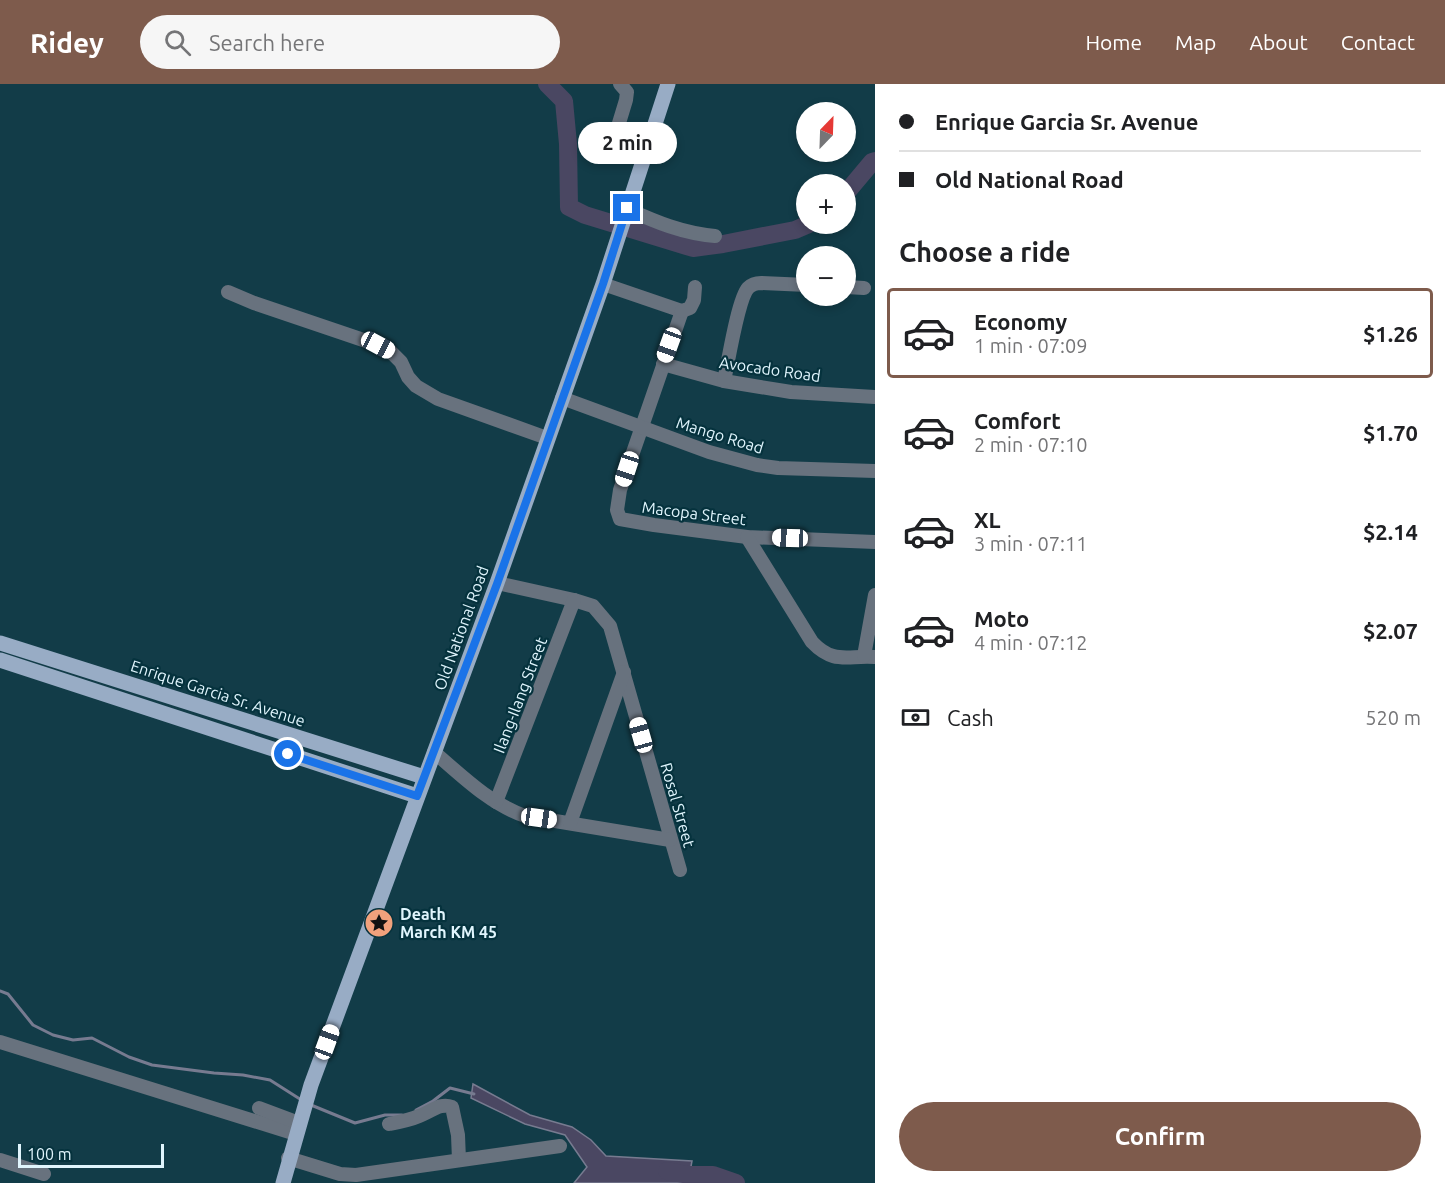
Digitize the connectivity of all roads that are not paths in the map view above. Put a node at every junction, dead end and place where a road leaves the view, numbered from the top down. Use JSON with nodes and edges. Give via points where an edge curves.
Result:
{"nodes":[{"id":1,"x":620,"y":84,"type":"edge"},
{"id":2,"x":668,"y":84,"type":"edge"},
{"id":3,"x":647,"y":147,"type":"junction"},
{"id":4,"x":626,"y":211,"type":"junction"},
{"id":5,"x":715,"y":236,"type":"dead end"},
{"id":6,"x":603,"y":284,"type":"junction"},
{"id":7,"x":796,"y":285,"type":"edge"},
{"id":8,"x":695,"y":286,"type":"dead end"},
{"id":9,"x":856,"y":288,"type":"edge"},
{"id":10,"x":864,"y":288,"type":"dead end"},
{"id":11,"x":228,"y":292,"type":"dead end"},
{"id":12,"x":682,"y":311,"type":"junction"},
{"id":13,"x":663,"y":364,"type":"junction"},
{"id":14,"x":724,"y":381,"type":"junction"},
{"id":15,"x":875,"y":397,"type":"edge"},
{"id":16,"x":562,"y":398,"type":"junction"},
{"id":17,"x":642,"y":426,"type":"junction"},
{"id":18,"x":547,"y":438,"type":"junction"},
{"id":19,"x":875,"y":471,"type":"edge"},
{"id":20,"x":747,"y":537,"type":"junction"},
{"id":21,"x":875,"y":542,"type":"edge"},
{"id":22,"x":497,"y":584,"type":"junction"},
{"id":23,"x":875,"y":595,"type":"edge"},
{"id":24,"x":574,"y":600,"type":"junction"},
{"id":25,"x":0,"y":643,"type":"edge"},
{"id":26,"x":869,"y":657,"type":"edge"},
{"id":27,"x":0,"y":660,"type":"edge"},
{"id":28,"x":624,"y":672,"type":"junction"},
{"id":29,"x":434,"y":752,"type":"junction"},
{"id":30,"x":424,"y":777,"type":"junction"},
{"id":31,"x":417,"y":796,"type":"junction"},
{"id":32,"x":496,"y":802,"type":"junction"},
{"id":33,"x":570,"y":823,"type":"junction"},
{"id":34,"x":670,"y":840,"type":"junction"},
{"id":35,"x":680,"y":870,"type":"dead end"},
{"id":36,"x":0,"y":1042,"type":"edge"},
{"id":37,"x":259,"y":1108,"type":"dead end"},
{"id":38,"x":301,"y":1116,"type":"junction"},
{"id":39,"x":389,"y":1124,"type":"dead end"},
{"id":40,"x":560,"y":1146,"type":"dead end"},
{"id":41,"x":288,"y":1158,"type":"junction"},
{"id":42,"x":0,"y":1160,"type":"edge"},
{"id":43,"x":459,"y":1160,"type":"junction"},
{"id":44,"x":44,"y":1174,"type":"dead end"},
{"id":45,"x":283,"y":1183,"type":"edge"}],
"edges":[{"from":1,"to":3,"type":"street","via":[[627,92],[616,133]]},
{"from":2,"to":3,"type":"main road","name":"Old National Road"},
{"from":3,"to":4,"type":"main road","name":"Old National Road"},
{"from":4,"to":5,"type":"street","via":[[674,229]]},
{"from":4,"to":6,"type":"main road","name":"Old National Road"},
{"from":6,"to":12,"type":"street"},
{"from":6,"to":16,"type":"main road","name":"Old National Road"},
{"from":7,"to":14,"type":"street","via":[[761,283],[749,287]]},
{"from":8,"to":12,"type":"street","name":"Macopa Street","via":[[690,309]]},
{"from":9,"to":10,"type":"street"},
{"from":11,"to":18,"type":"street","via":[[378,345],[392,352],[416,386],[438,399]]},
{"from":12,"to":13,"type":"street","name":"Macopa Street"},
{"from":13,"to":14,"type":"street","name":"Avocado Road"},
{"from":13,"to":17,"type":"street","name":"Macopa Street"},
{"from":14,"to":15,"type":"street","name":"Avocado Road","via":[[791,392]]},
{"from":16,"to":17,"type":"street","name":"Mango Road"},
{"from":16,"to":18,"type":"main road","name":"Old National Road"},
{"from":17,"to":19,"type":"street","name":"Mango Road","via":[[709,452],[757,465]]},
{"from":17,"to":20,"type":"street","name":"Macopa Street","via":[[620,490],[620,519]]},
{"from":18,"to":22,"type":"main road","name":"Old National Road"},
{"from":20,"to":21,"type":"street","name":"Macopa Street"},
{"from":20,"to":26,"type":"street","via":[[819,649],[836,658]]},
{"from":22,"to":24,"type":"street","name":"Rosal Street"},
{"from":22,"to":29,"type":"main road","name":"Old National Road"},
{"from":23,"to":26,"type":"street"},
{"from":24,"to":28,"type":"street","name":"Rosal Street","via":[[593,606],[610,626]]},
{"from":24,"to":32,"type":"street","name":"Ilang-Ilang Street"},
{"from":25,"to":30,"type":"main road","name":"Enrique Garcia Sr. Avenue"},
{"from":27,"to":31,"type":"main road"},
{"from":28,"to":33,"type":"street"},
{"from":28,"to":34,"type":"street","name":"Rosal Street"},
{"from":29,"to":30,"type":"main road","name":"Old National Road"},
{"from":29,"to":32,"type":"street"},
{"from":30,"to":31,"type":"main road","name":"Old National Road"},
{"from":31,"to":38,"type":"main road","name":"Old National Road"},
{"from":32,"to":33,"type":"street","via":[[525,816]]},
{"from":33,"to":34,"type":"street"},
{"from":34,"to":35,"type":"street","name":"Rosal Street"},
{"from":36,"to":38,"type":"street"},
{"from":37,"to":38,"type":"street"},
{"from":38,"to":41,"type":"main road","name":"Old National Road"},
{"from":39,"to":43,"type":"street","via":[[421,1116],[435,1107],[452,1107]]},
{"from":40,"to":43,"type":"street"},
{"from":41,"to":43,"type":"street","via":[[356,1175]]},
{"from":41,"to":45,"type":"main road","name":"Old National Road"},
{"from":42,"to":44,"type":"street"}]}
